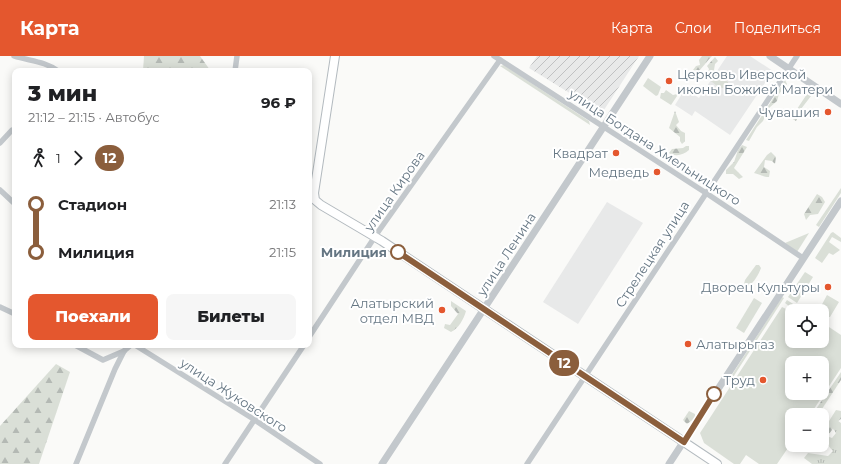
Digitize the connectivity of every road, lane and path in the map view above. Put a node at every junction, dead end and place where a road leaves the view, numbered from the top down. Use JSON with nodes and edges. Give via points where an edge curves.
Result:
{"nodes":[{"id":1,"x":14,"y":56,"type":"edge"},
{"id":2,"x":237,"y":56,"type":"edge"},
{"id":3,"x":335,"y":56,"type":"edge"},
{"id":4,"x":650,"y":56,"type":"edge"},
{"id":5,"x":770,"y":56,"type":"edge"},
{"id":6,"x":796,"y":56,"type":"edge"},
{"id":7,"x":497,"y":58,"type":"edge"},
{"id":8,"x":54,"y":68,"type":"edge"},
{"id":9,"x":235,"y":68,"type":"edge"},
{"id":10,"x":788,"y":69,"type":"junction"},
{"id":11,"x":841,"y":104,"type":"edge"},
{"id":12,"x":604,"y":127,"type":"junction"},
{"id":13,"x":12,"y":130,"type":"edge"},
{"id":14,"x":0,"y":143,"type":"edge"},
{"id":15,"x":0,"y":190,"type":"edge"},
{"id":16,"x":706,"y":193,"type":"junction"},
{"id":17,"x":312,"y":198,"type":"edge"},
{"id":18,"x":12,"y":201,"type":"edge"},
{"id":19,"x":841,"y":201,"type":"edge"},
{"id":20,"x":375,"y":237,"type":"junction"},
{"id":21,"x":803,"y":258,"type":"junction"},
{"id":22,"x":0,"y":307,"type":"edge"},
{"id":23,"x":484,"y":310,"type":"junction"},
{"id":24,"x":12,"y":313,"type":"edge"},
{"id":25,"x":312,"y":333,"type":"edge"},
{"id":26,"x":81,"y":348,"type":"edge"},
{"id":27,"x":128,"y":348,"type":"edge"},
{"id":28,"x":141,"y":348,"type":"edge"},
{"id":29,"x":302,"y":348,"type":"edge"},
{"id":30,"x":124,"y":351,"type":"junction"},
{"id":31,"x":585,"y":376,"type":"junction"},
{"id":32,"x":255,"y":420,"type":"junction"},
{"id":33,"x":684,"y":442,"type":"junction"},
{"id":34,"x":76,"y":464,"type":"edge"},
{"id":35,"x":226,"y":464,"type":"edge"},
{"id":36,"x":320,"y":464,"type":"edge"},
{"id":37,"x":382,"y":464,"type":"edge"},
{"id":38,"x":527,"y":464,"type":"edge"},
{"id":39,"x":669,"y":464,"type":"edge"},
{"id":40,"x":717,"y":464,"type":"edge"}],
"edges":[{"from":1,"to":8,"type":"street"},
{"from":2,"to":9,"type":"street"},
{"from":3,"to":17,"type":"main road"},
{"from":4,"to":12,"type":"street","name":"улица Ленина"},
{"from":5,"to":10,"type":"street"},
{"from":6,"to":10,"type":"street","name":"Стрелецкая улица"},
{"from":7,"to":12,"type":"street","name":"улица Богдана Хмельницкого"},
{"from":7,"to":20,"type":"street","name":"улица Кирова"},
{"from":10,"to":11,"type":"street"},
{"from":10,"to":16,"type":"street","name":"Стрелецкая улица"},
{"from":12,"to":16,"type":"street","name":"улица Богдана Хмельницкого"},
{"from":12,"to":23,"type":"street","name":"улица Ленина"},
{"from":13,"to":14,"type":"street"},
{"from":15,"to":18,"type":"street"},
{"from":16,"to":21,"type":"street","name":"улица Богдана Хмельницкого"},
{"from":16,"to":31,"type":"street","name":"Стрелецкая улица"},
{"from":17,"to":20,"type":"main road"},
{"from":19,"to":21,"type":"street"},
{"from":20,"to":23,"type":"main road"},
{"from":20,"to":25,"type":"street","name":"улица Кирова"},
{"from":21,"to":33,"type":"street"},
{"from":22,"to":24,"type":"street"},
{"from":23,"to":31,"type":"main road"},
{"from":23,"to":37,"type":"street","name":"улица Ленина"},
{"from":26,"to":30,"type":"street","via":[[103,360]]},
{"from":27,"to":30,"type":"street"},
{"from":28,"to":32,"type":"street","name":"улица Жуковского"},
{"from":29,"to":32,"type":"street"},
{"from":30,"to":34,"type":"street"},
{"from":31,"to":33,"type":"main road"},
{"from":31,"to":38,"type":"street","name":"Стрелецкая улица"},
{"from":32,"to":35,"type":"street"},
{"from":32,"to":36,"type":"street","name":"улица Жуковского"},
{"from":33,"to":39,"type":"street"},
{"from":33,"to":40,"type":"main road"}]}
